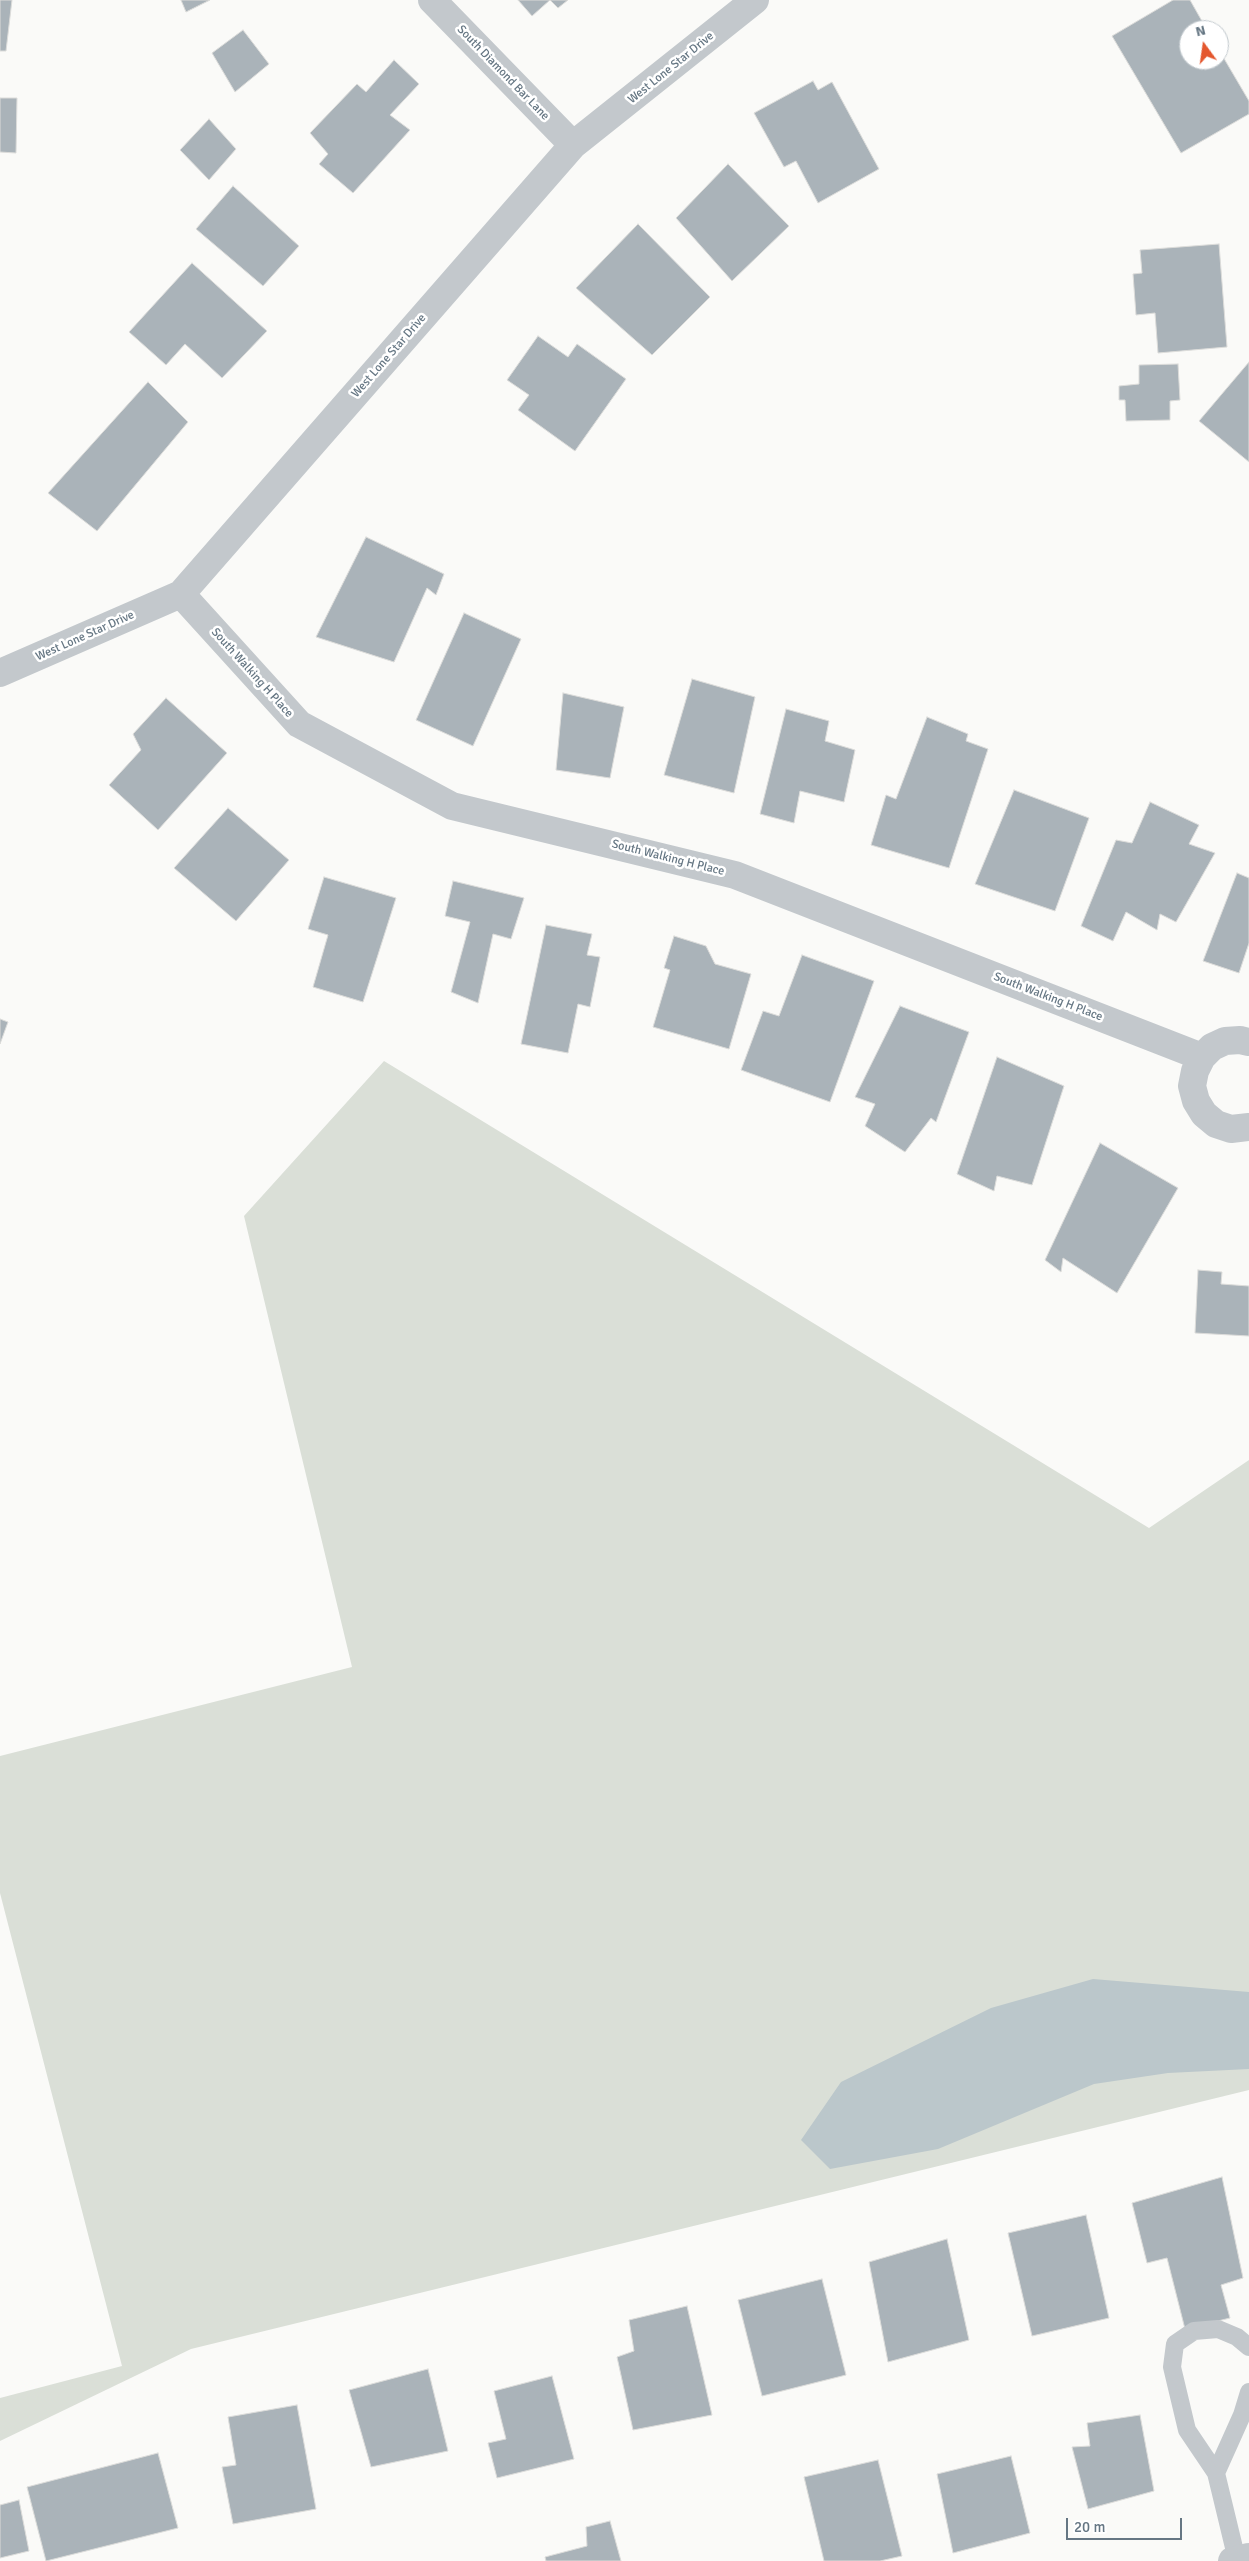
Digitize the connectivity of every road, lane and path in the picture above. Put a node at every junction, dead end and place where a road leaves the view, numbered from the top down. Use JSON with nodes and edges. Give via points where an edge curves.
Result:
{"nodes":[{"id":1,"x":432,"y":0,"type":"edge"},
{"id":2,"x":755,"y":0,"type":"edge"},
{"id":3,"x":573,"y":146,"type":"junction"},
{"id":4,"x":181,"y":594,"type":"junction"},
{"id":5,"x":0,"y":674,"type":"edge"},
{"id":6,"x":1249,"y":1042,"type":"edge"},
{"id":7,"x":1202,"y":1057,"type":"junction"},
{"id":8,"x":1249,"y":1127,"type":"edge"},
{"id":9,"x":1249,"y":2347,"type":"edge"},
{"id":10,"x":1249,"y":2392,"type":"edge"},
{"id":11,"x":1216,"y":2473,"type":"junction"},
{"id":12,"x":1239,"y":2559,"type":"edge"}],
"edges":[{"from":1,"to":3,"type":"street","name":"South Diamond Bar Lane"},
{"from":2,"to":3,"type":"street","name":"West Lone Star Drive"},
{"from":3,"to":4,"type":"street","name":"West Lone Star Drive"},
{"from":4,"to":5,"type":"street","name":"West Lone Star Drive"},
{"from":4,"to":7,"type":"street","name":"South Walking H Place","via":[[298,724],[452,806],[735,875]]},
{"from":6,"to":7,"type":"street","via":[[1225,1042],[1212,1047]]},
{"from":7,"to":8,"type":"street","via":[[1192,1086],[1204,1114],[1216,1124],[1231,1128]]},
{"from":9,"to":11,"type":"lane","via":[[1237,2336],[1218,2329],[1194,2331],[1175,2344],[1172,2367],[1187,2430]]},
{"from":10,"to":11,"type":"lane"},
{"from":11,"to":12,"type":"lane"}]}
